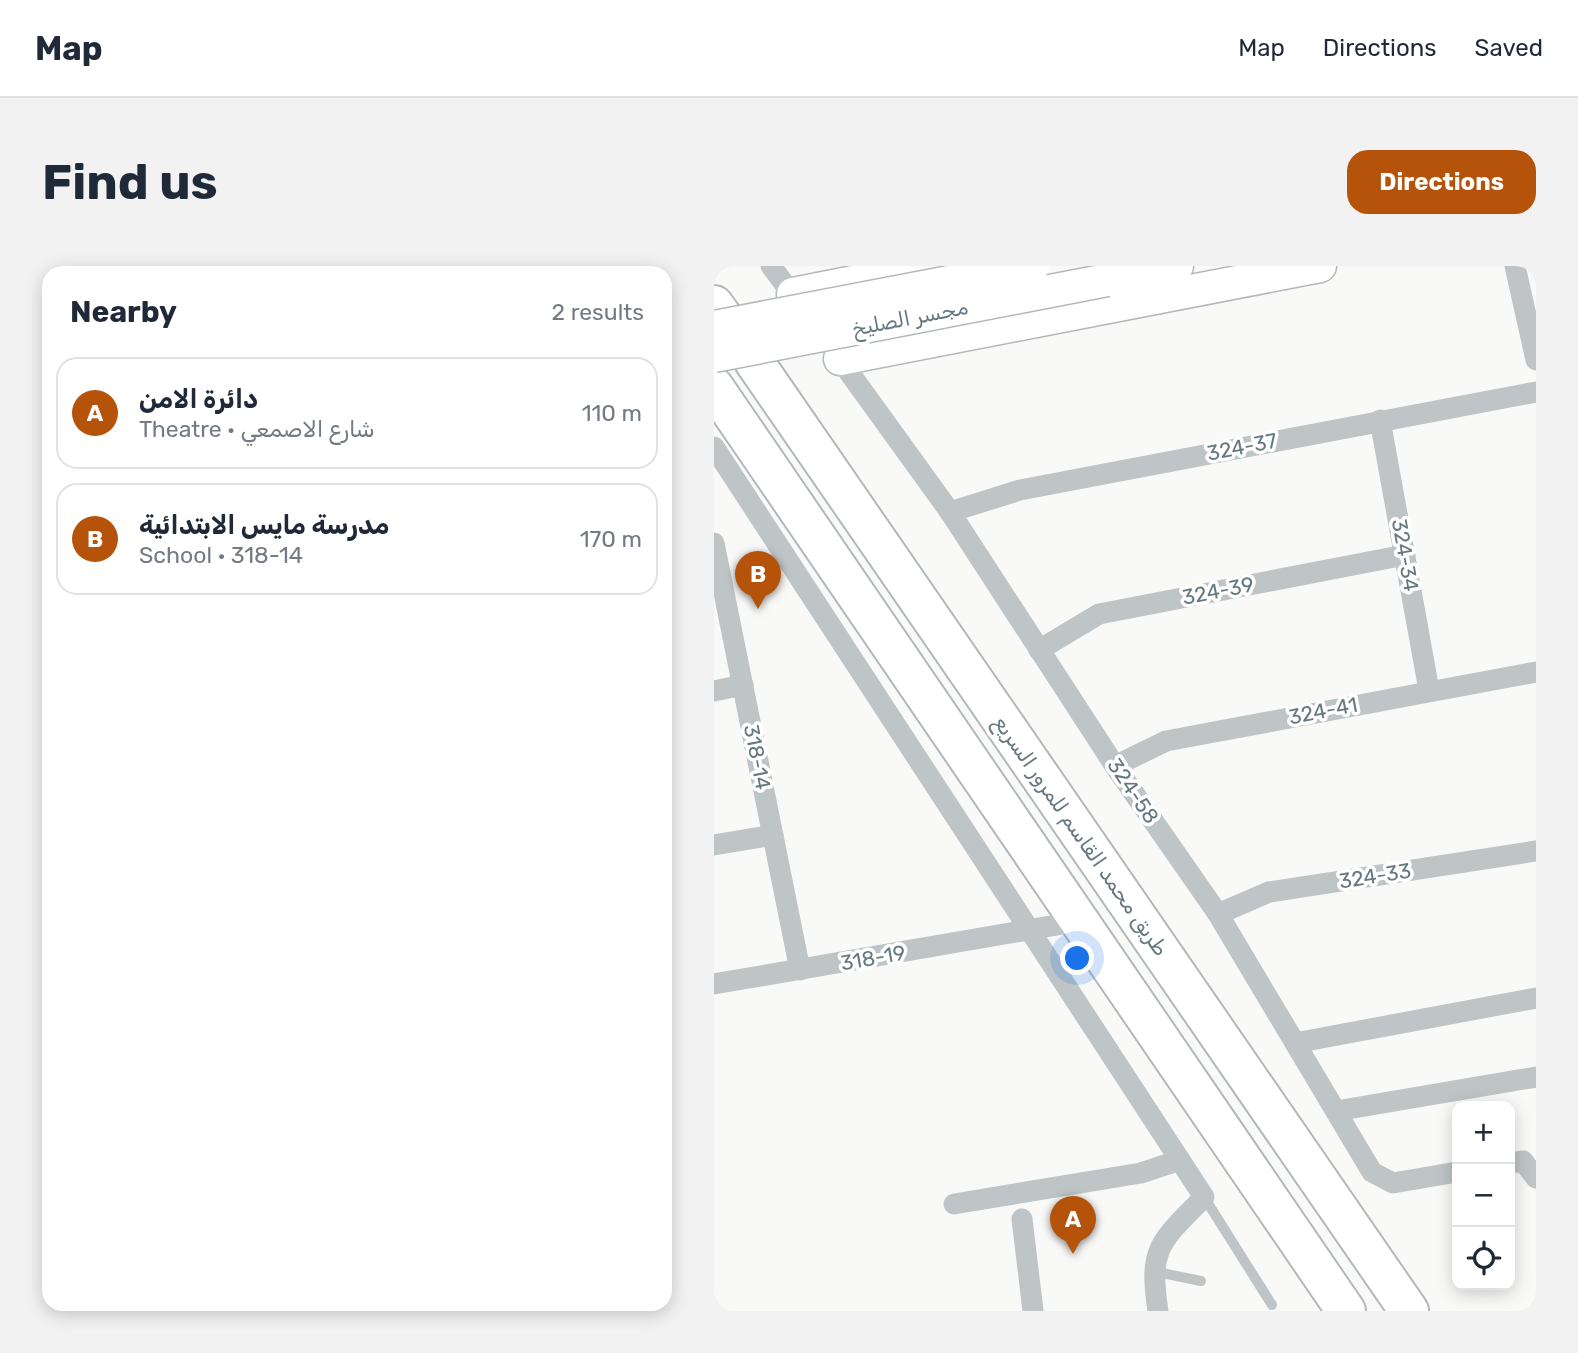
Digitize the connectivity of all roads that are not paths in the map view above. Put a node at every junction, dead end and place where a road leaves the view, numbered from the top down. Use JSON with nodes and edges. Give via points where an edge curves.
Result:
{"nodes":[{"id":1,"x":771,"y":266,"type":"edge"},
{"id":2,"x":934,"y":266,"type":"edge"},
{"id":3,"x":1033,"y":266,"type":"edge"},
{"id":4,"x":1177,"y":266,"type":"edge"},
{"id":5,"x":1320,"y":266,"type":"edge"},
{"id":6,"x":1516,"y":266,"type":"edge"},
{"id":7,"x":795,"y":298,"type":"joint"},
{"id":8,"x":717,"y":316,"type":"edge"},
{"id":9,"x":835,"y":352,"type":"joint"},
{"id":10,"x":714,"y":356,"type":"edge"},
{"id":11,"x":753,"y":360,"type":"dead end"},
{"id":12,"x":1536,"y":360,"type":"edge"},
{"id":13,"x":714,"y":387,"type":"edge"},
{"id":14,"x":1536,"y":392,"type":"edge"},
{"id":15,"x":1380,"y":420,"type":"junction"},
{"id":16,"x":714,"y":447,"type":"edge"},
{"id":17,"x":950,"y":512,"type":"junction"},
{"id":18,"x":714,"y":546,"type":"edge"},
{"id":19,"x":1405,"y":555,"type":"junction"},
{"id":20,"x":1039,"y":650,"type":"junction"},
{"id":21,"x":1536,"y":672,"type":"edge"},
{"id":22,"x":743,"y":685,"type":"junction"},
{"id":23,"x":1429,"y":690,"type":"junction"},
{"id":24,"x":714,"y":691,"type":"edge"},
{"id":25,"x":1115,"y":765,"type":"junction"},
{"id":26,"x":773,"y":835,"type":"junction"},
{"id":27,"x":714,"y":845,"type":"edge"},
{"id":28,"x":1536,"y":851,"type":"edge"},
{"id":29,"x":1218,"y":914,"type":"junction"},
{"id":30,"x":1080,"y":921,"type":"junction"},
{"id":31,"x":1032,"y":931,"type":"junction"},
{"id":32,"x":800,"y":970,"type":"junction"},
{"id":33,"x":714,"y":984,"type":"edge"},
{"id":34,"x":1536,"y":998,"type":"edge"},
{"id":35,"x":1295,"y":1043,"type":"junction"},
{"id":36,"x":1536,"y":1077,"type":"edge"},
{"id":37,"x":1336,"y":1111,"type":"junction"},
{"id":38,"x":1180,"y":1160,"type":"junction"},
{"id":39,"x":1515,"y":1162,"type":"edge"},
{"id":40,"x":1452,"y":1173,"type":"edge"},
{"id":41,"x":1536,"y":1178,"type":"edge"},
{"id":42,"x":1204,"y":1197,"type":"junction"},
{"id":43,"x":954,"y":1204,"type":"dead end"},
{"id":44,"x":1022,"y":1219,"type":"dead end"},
{"id":45,"x":1152,"y":1271,"type":"junction"},
{"id":46,"x":1201,"y":1281,"type":"dead end"},
{"id":47,"x":1272,"y":1305,"type":"dead end"},
{"id":48,"x":1033,"y":1311,"type":"edge"},
{"id":49,"x":1158,"y":1311,"type":"edge"},
{"id":50,"x":1346,"y":1311,"type":"edge"},
{"id":51,"x":1409,"y":1311,"type":"edge"}],
"edges":[{"from":1,"to":7,"type":"street"},
{"from":2,"to":7,"type":"street"},
{"from":3,"to":8,"type":"street","name":"مجسر الصليخ","bridge":true},
{"from":4,"to":10,"type":"street","name":"مجسر الصليخ","bridge":true},
{"from":5,"to":9,"type":"street"},
{"from":6,"to":12,"type":"street"},
{"from":9,"to":17,"type":"street","name":"324-58"},
{"from":11,"to":51,"type":"highway","name":"طريق محمد القاسم للمرور السريع"},
{"from":13,"to":30,"type":"highway"},
{"from":14,"to":15,"type":"street","name":"324-37"},
{"from":15,"to":17,"type":"street","name":"324-37","via":[[1020,491]]},
{"from":15,"to":19,"type":"street","name":"324-34"},
{"from":16,"to":31,"type":"street"},
{"from":17,"to":20,"type":"street","name":"324-58"},
{"from":18,"to":22,"type":"street","name":"318-14"},
{"from":19,"to":20,"type":"street","name":"324-39","via":[[1098,614]]},
{"from":19,"to":23,"type":"street","name":"324-34"},
{"from":20,"to":25,"type":"street","name":"324-58"},
{"from":21,"to":23,"type":"street","name":"324-41"},
{"from":22,"to":24,"type":"street"},
{"from":22,"to":26,"type":"street","name":"318-14"},
{"from":23,"to":25,"type":"street","name":"324-41","via":[[1166,741]]},
{"from":25,"to":29,"type":"street","name":"324-58"},
{"from":26,"to":27,"type":"street"},
{"from":26,"to":32,"type":"street","name":"318-14"},
{"from":28,"to":29,"type":"street","name":"324-33","via":[[1269,892]]},
{"from":29,"to":35,"type":"street","name":"324-58"},
{"from":30,"to":31,"type":"street","name":"318-19"},
{"from":30,"to":50,"type":"highway"},
{"from":31,"to":32,"type":"street","name":"318-19"},
{"from":31,"to":38,"type":"street"},
{"from":32,"to":33,"type":"street","name":"318-19"},
{"from":34,"to":35,"type":"street"},
{"from":35,"to":37,"type":"street","name":"324-58"},
{"from":36,"to":37,"type":"street"},
{"from":37,"to":40,"type":"street","name":"324-58","via":[[1372,1172],[1393,1183]]},
{"from":38,"to":42,"type":"street"},
{"from":38,"to":43,"type":"street","via":[[1142,1173]]},
{"from":39,"to":41,"type":"street","via":[[1523,1161]]},
{"from":42,"to":45,"type":"street","via":[[1164,1238]]},
{"from":42,"to":47,"type":"lane"},
{"from":44,"to":48,"type":"street"},
{"from":45,"to":46,"type":"lane"},
{"from":45,"to":49,"type":"street"}]}
